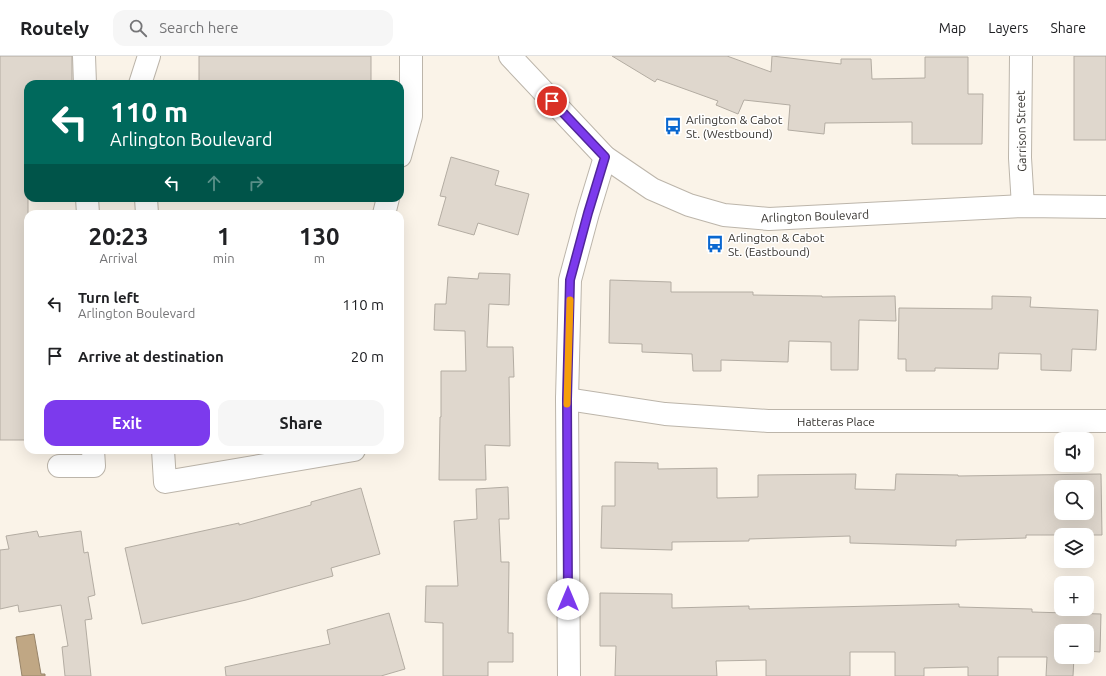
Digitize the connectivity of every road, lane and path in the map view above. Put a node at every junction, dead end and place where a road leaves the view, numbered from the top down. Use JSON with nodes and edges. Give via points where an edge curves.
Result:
{"nodes":[{"id":1,"x":84,"y":56,"type":"edge"},
{"id":2,"x":149,"y":56,"type":"edge"},
{"id":3,"x":411,"y":56,"type":"edge"},
{"id":4,"x":510,"y":56,"type":"edge"},
{"id":5,"x":1021,"y":56,"type":"edge"},
{"id":6,"x":85,"y":80,"type":"edge"},
{"id":7,"x":141,"y":80,"type":"edge"},
{"id":8,"x":404,"y":141,"type":"edge"},
{"id":9,"x":605,"y":157,"type":"junction"},
{"id":10,"x":1023,"y":206,"type":"junction"},
{"id":11,"x":1106,"y":207,"type":"edge"},
{"id":12,"x":567,"y":399,"type":"junction"},
{"id":13,"x":1106,"y":421,"type":"edge"},
{"id":14,"x":93,"y":454,"type":"edge"},
{"id":15,"x":163,"y":454,"type":"edge"},
{"id":16,"x":330,"y":454,"type":"edge"},
{"id":17,"x":60,"y":466,"type":"dead end"},
{"id":18,"x":569,"y":676,"type":"edge"}],
"edges":[{"from":1,"to":6,"type":"street"},
{"from":2,"to":7,"type":"street"},
{"from":3,"to":8,"type":"street","via":[[411,116]]},
{"from":4,"to":9,"type":"street","name":"Arlington Boulevard"},
{"from":5,"to":10,"type":"street","name":"Garrison Street","via":[[1020,158]]},
{"from":9,"to":10,"type":"street","name":"Arlington Boulevard","via":[[652,188],[689,205],[724,215],[769,219]]},
{"from":9,"to":12,"type":"street","via":[[570,280]]},
{"from":10,"to":11,"type":"street","name":"Arlington Boulevard"},
{"from":12,"to":13,"type":"street","name":"Hatteras Place","via":[[666,414],[768,421]]},
{"from":12,"to":18,"type":"street"},
{"from":14,"to":17,"type":"street","via":[[94,466]]},
{"from":15,"to":16,"type":"street","via":[[166,482]]}]}
